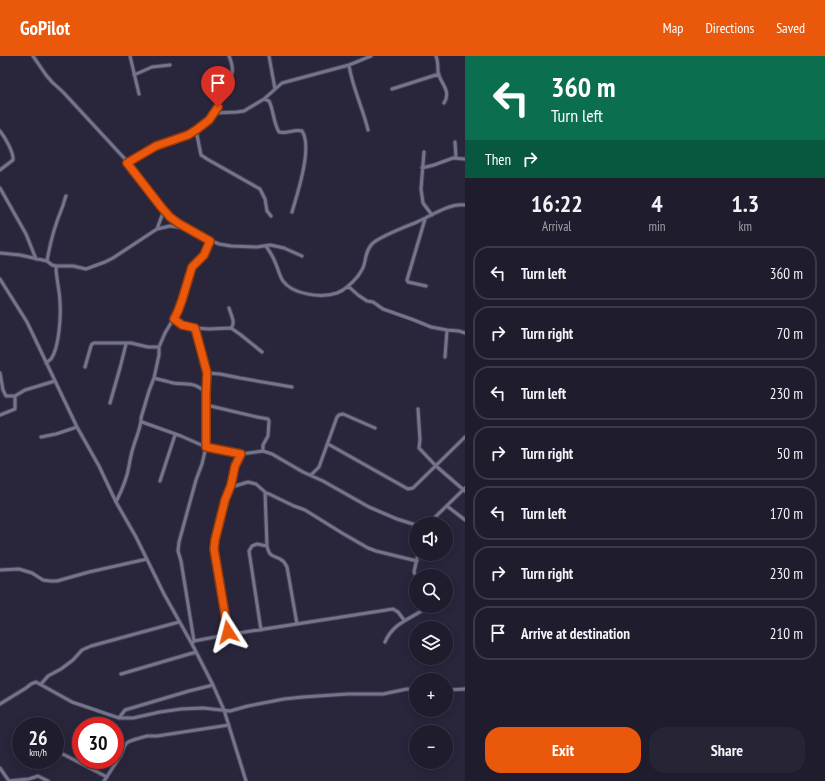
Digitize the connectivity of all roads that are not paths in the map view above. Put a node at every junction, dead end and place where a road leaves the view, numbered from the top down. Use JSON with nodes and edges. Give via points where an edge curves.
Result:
{"nodes":[{"id":1,"x":33,"y":56,"type":"edge"},
{"id":2,"x":130,"y":56,"type":"edge"},
{"id":3,"x":229,"y":56,"type":"edge"},
{"id":4,"x":269,"y":56,"type":"edge"},
{"id":5,"x":371,"y":56,"type":"edge"},
{"id":6,"x":436,"y":56,"type":"edge"},
{"id":7,"x":349,"y":64,"type":"junction"},
{"id":8,"x":170,"y":65,"type":"dead end"},
{"id":9,"x":438,"y":74,"type":"junction"},
{"id":10,"x":134,"y":75,"type":"junction"},
{"id":11,"x":275,"y":89,"type":"junction"},
{"id":12,"x":392,"y":89,"type":"dead end"},
{"id":13,"x":139,"y":94,"type":"dead end"},
{"id":14,"x":264,"y":99,"type":"junction"},
{"id":15,"x":444,"y":103,"type":"dead end"},
{"id":16,"x":215,"y":113,"type":"junction"},
{"id":17,"x":196,"y":130,"type":"junction"},
{"id":18,"x":368,"y":130,"type":"dead end"},
{"id":19,"x":0,"y":131,"type":"edge"},
{"id":20,"x":455,"y":142,"type":"dead end"},
{"id":21,"x":424,"y":152,"type":"dead end"},
{"id":22,"x":456,"y":158,"type":"junction"},
{"id":23,"x":465,"y":159,"type":"edge"},
{"id":24,"x":127,"y":163,"type":"junction"},
{"id":25,"x":422,"y":168,"type":"junction"},
{"id":26,"x":0,"y":170,"type":"edge"},
{"id":27,"x":0,"y":188,"type":"edge"},
{"id":28,"x":66,"y":196,"type":"dead end"},
{"id":29,"x":465,"y":204,"type":"edge"},
{"id":30,"x":164,"y":210,"type":"junction"},
{"id":31,"x":292,"y":212,"type":"dead end"},
{"id":32,"x":432,"y":215,"type":"junction"},
{"id":33,"x":271,"y":216,"type":"dead end"},
{"id":34,"x":425,"y":218,"type":"junction"},
{"id":35,"x":188,"y":228,"type":"junction"},
{"id":36,"x":157,"y":229,"type":"junction"},
{"id":37,"x":210,"y":241,"type":"junction"},
{"id":38,"x":266,"y":246,"type":"junction"},
{"id":39,"x":0,"y":253,"type":"edge"},
{"id":40,"x":302,"y":256,"type":"dead end"},
{"id":41,"x":36,"y":259,"type":"junction"},
{"id":42,"x":47,"y":261,"type":"junction"},
{"id":43,"x":56,"y":266,"type":"junction"},
{"id":44,"x":0,"y":280,"type":"edge"},
{"id":45,"x":348,"y":286,"type":"junction"},
{"id":46,"x":426,"y":286,"type":"dead end"},
{"id":47,"x":228,"y":308,"type":"dead end"},
{"id":48,"x":174,"y":319,"type":"junction"},
{"id":49,"x":195,"y":328,"type":"junction"},
{"id":50,"x":230,"y":328,"type":"junction"},
{"id":51,"x":446,"y":330,"type":"junction"},
{"id":52,"x":465,"y":333,"type":"edge"},
{"id":53,"x":126,"y":344,"type":"junction"},
{"id":54,"x":159,"y":347,"type":"junction"},
{"id":55,"x":262,"y":352,"type":"dead end"},
{"id":56,"x":445,"y":357,"type":"dead end"},
{"id":57,"x":46,"y":363,"type":"junction"},
{"id":58,"x":85,"y":367,"type":"dead end"},
{"id":59,"x":0,"y":373,"type":"edge"},
{"id":60,"x":207,"y":373,"type":"junction"},
{"id":61,"x":154,"y":378,"type":"junction"},
{"id":62,"x":55,"y":381,"type":"junction"},
{"id":63,"x":292,"y":387,"type":"dead end"},
{"id":64,"x":206,"y":393,"type":"junction"},
{"id":65,"x":15,"y":396,"type":"junction"},
{"id":66,"x":110,"y":403,"type":"dead end"},
{"id":67,"x":206,"y":405,"type":"junction"},
{"id":68,"x":418,"y":409,"type":"dead end"},
{"id":69,"x":0,"y":415,"type":"edge"},
{"id":70,"x":142,"y":422,"type":"junction"},
{"id":71,"x":77,"y":427,"type":"junction"},
{"id":72,"x":375,"y":428,"type":"dead end"},
{"id":73,"x":175,"y":434,"type":"junction"},
{"id":74,"x":41,"y":437,"type":"dead end"},
{"id":75,"x":465,"y":437,"type":"edge"},
{"id":76,"x":328,"y":444,"type":"junction"},
{"id":77,"x":206,"y":447,"type":"junction"},
{"id":78,"x":263,"y":451,"type":"junction"},
{"id":79,"x":241,"y":454,"type":"junction"},
{"id":80,"x":436,"y":466,"type":"junction"},
{"id":81,"x":311,"y":475,"type":"junction"},
{"id":82,"x":160,"y":481,"type":"dead end"},
{"id":83,"x":231,"y":485,"type":"junction"},
{"id":84,"x":464,"y":489,"type":"edge"},
{"id":85,"x":265,"y":492,"type":"junction"},
{"id":86,"x":116,"y":502,"type":"junction"},
{"id":87,"x":447,"y":506,"type":"junction"},
{"id":88,"x":435,"y":517,"type":"edge"},
{"id":89,"x":465,"y":520,"type":"edge"},
{"id":90,"x":409,"y":522,"type":"edge"},
{"id":91,"x":267,"y":546,"type":"junction"},
{"id":92,"x":147,"y":559,"type":"junction"},
{"id":93,"x":409,"y":559,"type":"edge"},
{"id":94,"x":417,"y":561,"type":"edge"},
{"id":95,"x":415,"y":569,"type":"edge"},
{"id":96,"x":0,"y":570,"type":"edge"},
{"id":97,"x":416,"y":613,"type":"edge"},
{"id":98,"x":404,"y":620,"type":"junction"},
{"id":99,"x":179,"y":622,"type":"junction"},
{"id":100,"x":297,"y":624,"type":"junction"},
{"id":101,"x":261,"y":630,"type":"junction"},
{"id":102,"x":226,"y":635,"type":"junction"},
{"id":103,"x":193,"y":642,"type":"junction"},
{"id":104,"x":385,"y":642,"type":"dead end"},
{"id":105,"x":196,"y":652,"type":"junction"},
{"id":106,"x":121,"y":674,"type":"dead end"},
{"id":107,"x":41,"y":684,"type":"junction"},
{"id":108,"x":213,"y":685,"type":"junction"},
{"id":109,"x":409,"y":689,"type":"edge"},
{"id":110,"x":465,"y":689,"type":"edge"},
{"id":111,"x":453,"y":690,"type":"edge"},
{"id":112,"x":0,"y":704,"type":"edge"},
{"id":113,"x":224,"y":710,"type":"junction"},
{"id":114,"x":116,"y":717,"type":"edge"},
{"id":115,"x":120,"y":717,"type":"edge"},
{"id":116,"x":124,"y":718,"type":"edge"},
{"id":117,"x":229,"y":725,"type":"junction"},
{"id":118,"x":64,"y":755,"type":"edge"},
{"id":119,"x":0,"y":768,"type":"edge"},
{"id":120,"x":107,"y":777,"type":"junction"},
{"id":121,"x":9,"y":781,"type":"edge"},
{"id":122,"x":48,"y":781,"type":"edge"},
{"id":123,"x":104,"y":781,"type":"edge"},
{"id":124,"x":246,"y":781,"type":"edge"}],
"edges":[{"from":1,"to":24,"type":"street","via":[[46,75]]},
{"from":2,"to":10,"type":"street"},
{"from":3,"to":16,"type":"street","via":[[233,67],[232,78]]},
{"from":4,"to":11,"type":"street"},
{"from":5,"to":7,"type":"street"},
{"from":6,"to":9,"type":"street"},
{"from":7,"to":11,"type":"street","via":[[282,83]]},
{"from":7,"to":18,"type":"street"},
{"from":8,"to":10,"type":"street","via":[[152,67]]},
{"from":9,"to":12,"type":"street"},
{"from":9,"to":15,"type":"street","via":[[448,95]]},
{"from":10,"to":13,"type":"street"},
{"from":11,"to":14,"type":"street"},
{"from":14,"to":16,"type":"street","via":[[244,111]]},
{"from":14,"to":31,"type":"street","via":[[269,101],[272,107],[279,132],[299,130],[304,134],[303,170]]},
{"from":16,"to":17,"type":"street"},
{"from":17,"to":24,"type":"street","via":[[156,146]]},
{"from":17,"to":33,"type":"street","via":[[201,155],[260,189]]},
{"from":19,"to":26,"type":"street","via":[[13,156]]},
{"from":20,"to":22,"type":"street"},
{"from":21,"to":25,"type":"street"},
{"from":22,"to":23,"type":"street"},
{"from":22,"to":25,"type":"street"},
{"from":24,"to":30,"type":"street"},
{"from":25,"to":32,"type":"street","via":[[423,203]]},
{"from":27,"to":41,"type":"street","via":[[26,234]]},
{"from":28,"to":42,"type":"street"},
{"from":29,"to":32,"type":"street","via":[[452,206]]},
{"from":30,"to":35,"type":"street","via":[[175,221]]},
{"from":30,"to":36,"type":"street"},
{"from":32,"to":34,"type":"street"},
{"from":34,"to":45,"type":"street","via":[[373,243],[364,266]]},
{"from":34,"to":46,"type":"street","via":[[407,280]]},
{"from":35,"to":36,"type":"street","via":[[170,226]]},
{"from":35,"to":37,"type":"street"},
{"from":36,"to":43,"type":"street","via":[[122,253],[89,268]]},
{"from":37,"to":38,"type":"street","via":[[232,246]]},
{"from":37,"to":48,"type":"street","via":[[204,255],[192,267]]},
{"from":38,"to":40,"type":"street","via":[[284,248]]},
{"from":38,"to":45,"type":"street","via":[[279,274],[291,288],[315,295],[327,295]]},
{"from":39,"to":41,"type":"street"},
{"from":41,"to":42,"type":"street"},
{"from":42,"to":43,"type":"street"},
{"from":43,"to":57,"type":"street","via":[[60,304],[59,331],[55,350]]},
{"from":44,"to":57,"type":"street","via":[[27,322]]},
{"from":45,"to":51,"type":"street","via":[[367,301],[384,309]]},
{"from":47,"to":50,"type":"street","via":[[233,322]]},
{"from":48,"to":49,"type":"street","via":[[182,325]]},
{"from":48,"to":54,"type":"street"},
{"from":49,"to":50,"type":"street"},
{"from":49,"to":60,"type":"street"},
{"from":50,"to":55,"type":"street"},
{"from":51,"to":52,"type":"street"},
{"from":51,"to":56,"type":"street"},
{"from":53,"to":54,"type":"street"},
{"from":53,"to":58,"type":"street","via":[[92,344]]},
{"from":53,"to":66,"type":"street"},
{"from":54,"to":61,"type":"street"},
{"from":57,"to":62,"type":"street"},
{"from":59,"to":65,"type":"street","via":[[6,396]]},
{"from":60,"to":63,"type":"street"},
{"from":60,"to":64,"type":"street"},
{"from":61,"to":64,"type":"street","via":[[189,384],[201,388]]},
{"from":61,"to":70,"type":"street","via":[[141,418]]},
{"from":62,"to":65,"type":"street","via":[[24,390]]},
{"from":62,"to":71,"type":"street"},
{"from":64,"to":67,"type":"street"},
{"from":65,"to":69,"type":"street","via":[[15,409]]},
{"from":67,"to":77,"type":"street"},
{"from":67,"to":78,"type":"street","via":[[268,419],[268,436]]},
{"from":68,"to":80,"type":"street","via":[[419,448]]},
{"from":70,"to":73,"type":"street"},
{"from":70,"to":86,"type":"street"},
{"from":71,"to":74,"type":"street"},
{"from":71,"to":86,"type":"street"},
{"from":72,"to":76,"type":"street","via":[[340,414]]},
{"from":73,"to":77,"type":"street"},
{"from":73,"to":82,"type":"street"},
{"from":75,"to":80,"type":"street"},
{"from":76,"to":80,"type":"street","via":[[408,489],[413,488]]},
{"from":76,"to":81,"type":"street","via":[[319,466]]},
{"from":77,"to":79,"type":"street"},
{"from":77,"to":103,"type":"street","via":[[178,551]]},
{"from":78,"to":79,"type":"street"},
{"from":78,"to":81,"type":"street"},
{"from":79,"to":83,"type":"street","via":[[235,466]]},
{"from":80,"to":84,"type":"street"},
{"from":81,"to":90,"type":"street","via":[[369,507]]},
{"from":83,"to":85,"type":"street","via":[[252,482]]},
{"from":83,"to":102,"type":"street","via":[[214,549],[228,632]]},
{"from":84,"to":87,"type":"street"},
{"from":85,"to":91,"type":"street"},
{"from":85,"to":93,"type":"street","via":[[305,510],[368,548]]},
{"from":86,"to":92,"type":"street"},
{"from":87,"to":88,"type":"street"},
{"from":87,"to":89,"type":"street"},
{"from":91,"to":100,"type":"street","via":[[270,554],[283,561],[287,567]]},
{"from":91,"to":101,"type":"street","via":[[258,544],[252,546],[249,551]]},
{"from":92,"to":96,"type":"street","via":[[57,581],[43,580],[19,569]]},
{"from":92,"to":99,"type":"street"},
{"from":94,"to":95,"type":"street"},
{"from":97,"to":98,"type":"street"},
{"from":98,"to":100,"type":"street","via":[[393,609]]},
{"from":98,"to":104,"type":"street"},
{"from":99,"to":103,"type":"street"},
{"from":99,"to":107,"type":"street","via":[[82,650]]},
{"from":100,"to":101,"type":"street"},
{"from":101,"to":102,"type":"street"},
{"from":102,"to":103,"type":"street"},
{"from":103,"to":105,"type":"street"},
{"from":105,"to":106,"type":"street"},
{"from":105,"to":108,"type":"street"},
{"from":107,"to":112,"type":"street","via":[[31,684]]},
{"from":107,"to":114,"type":"street","via":[[72,702]]},
{"from":108,"to":113,"type":"street"},
{"from":108,"to":115,"type":"street","via":[[126,710]]},
{"from":109,"to":113,"type":"street","via":[[383,694],[284,699],[230,711]]},
{"from":110,"to":111,"type":"street"},
{"from":113,"to":116,"type":"street","via":[[181,709]]},
{"from":113,"to":117,"type":"street"},
{"from":117,"to":120,"type":"street","via":[[132,740],[125,745]]},
{"from":117,"to":124,"type":"street"},
{"from":118,"to":120,"type":"street"},
{"from":119,"to":121,"type":"street"},
{"from":120,"to":123,"type":"street"},
{"from":121,"to":122,"type":"street","via":[[38,776]]}]}
